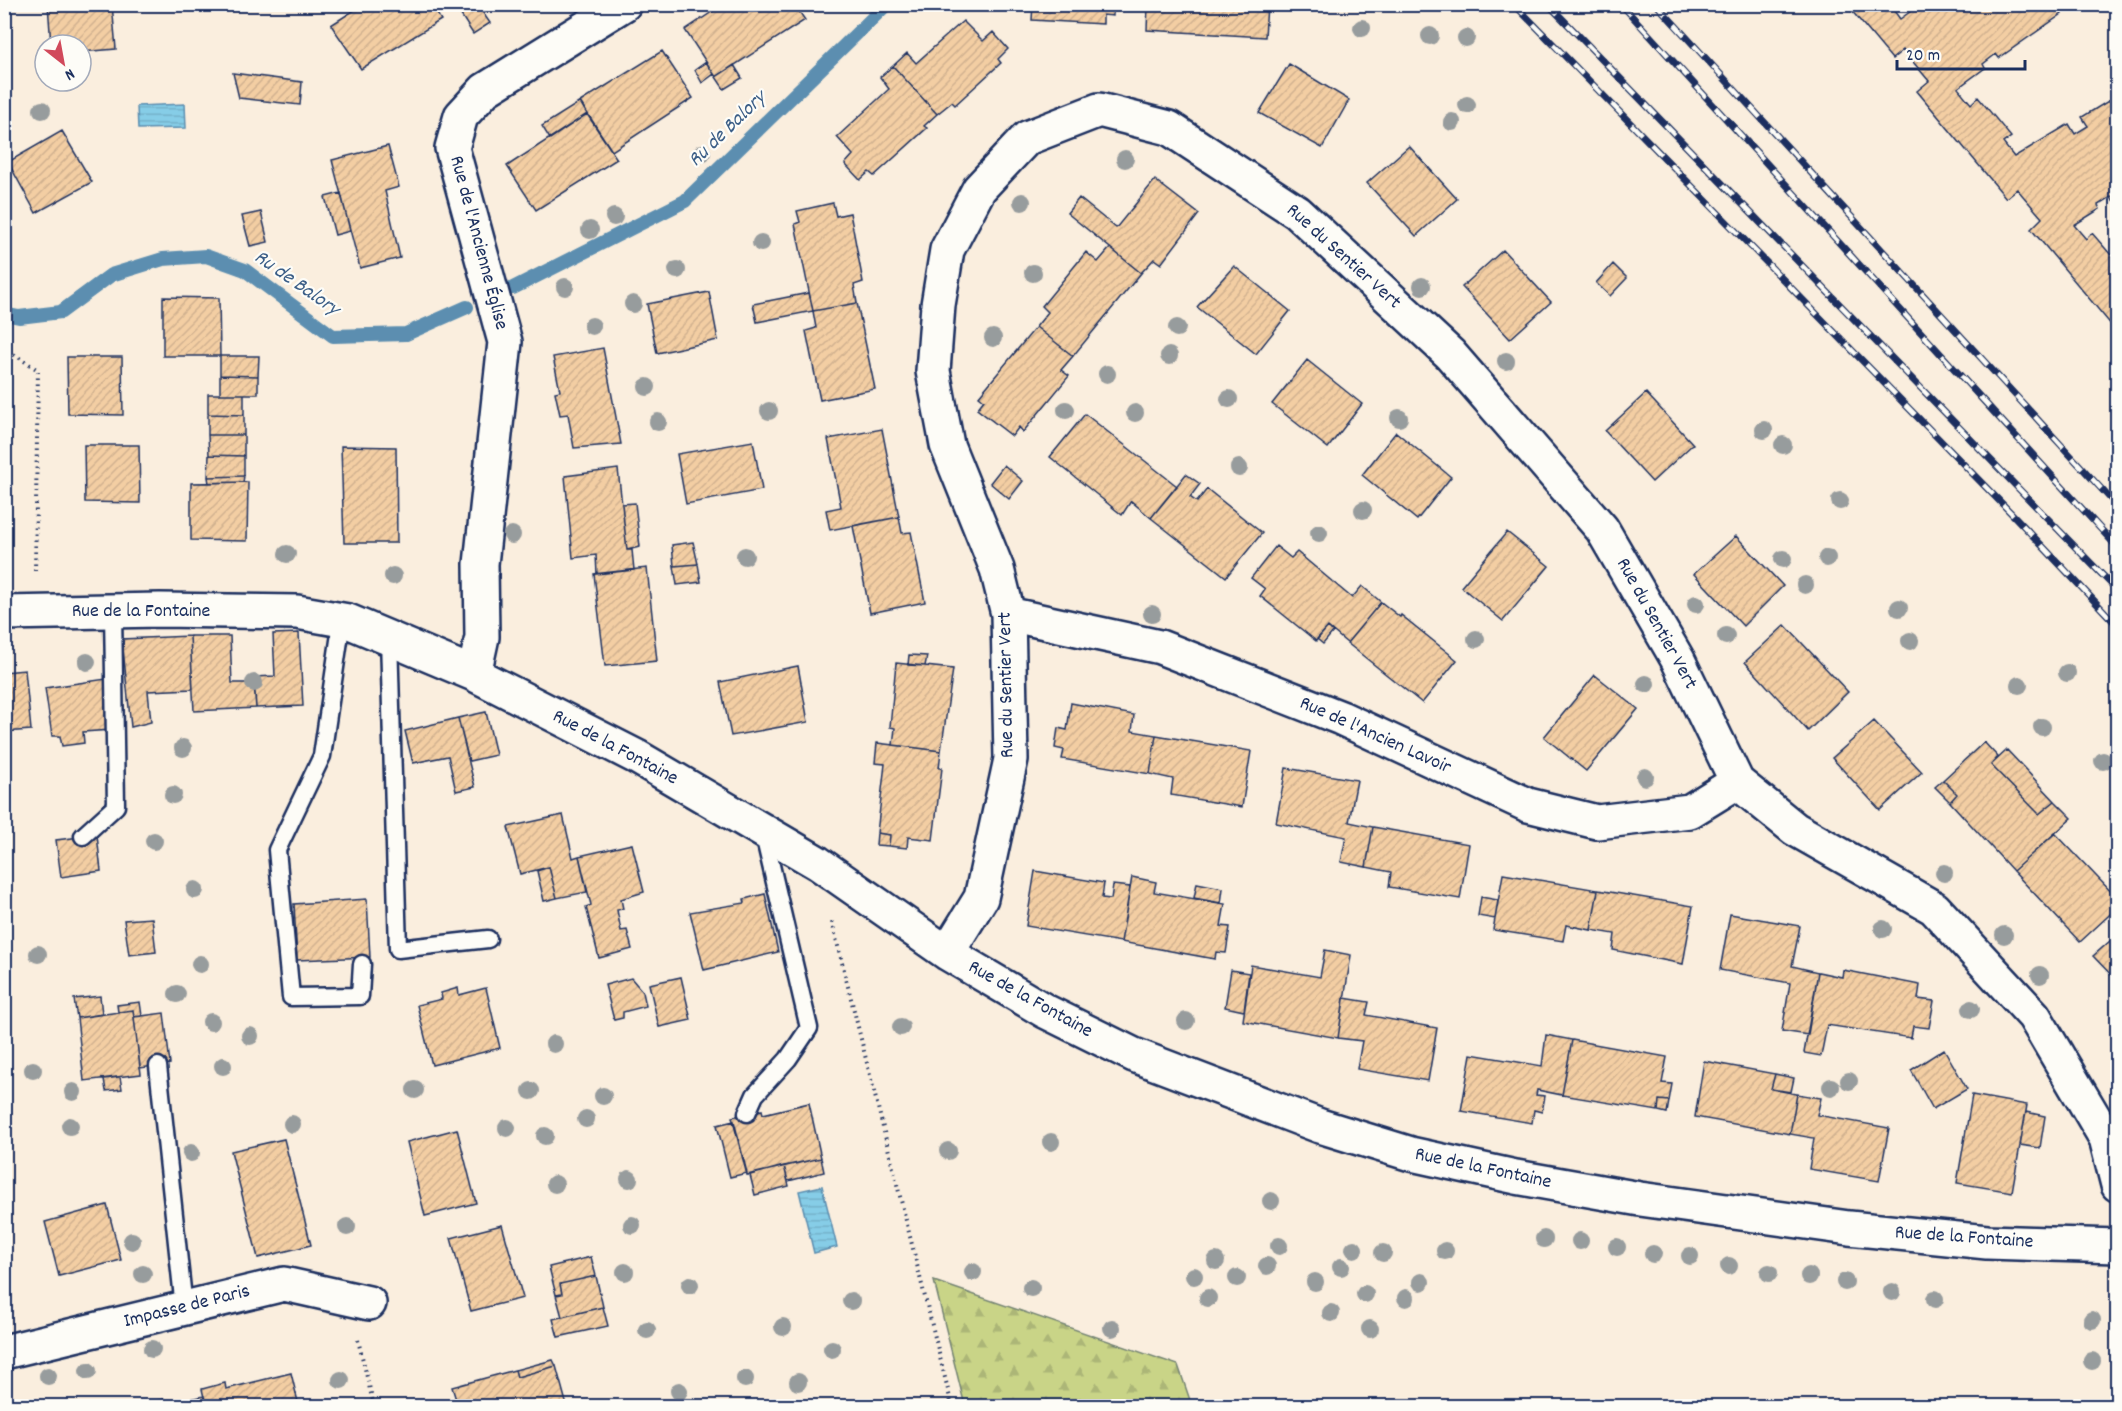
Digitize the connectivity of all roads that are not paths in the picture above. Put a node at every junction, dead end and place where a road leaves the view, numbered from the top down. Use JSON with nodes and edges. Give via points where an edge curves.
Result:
{"nodes":[{"id":1,"x":624,"y":4,"type":"edge"},
{"id":2,"x":113,"y":611,"type":"junction"},
{"id":3,"x":19,"y":613,"type":"edge"},
{"id":4,"x":1008,"y":614,"type":"junction"},
{"id":5,"x":342,"y":620,"type":"junction"},
{"id":6,"x":389,"y":638,"type":"junction"},
{"id":7,"x":474,"y":674,"type":"junction"},
{"id":8,"x":1737,"y":782,"type":"junction"},
{"id":9,"x":764,"y":831,"type":"junction"},
{"id":10,"x":83,"y":836,"type":"dead end"},
{"id":11,"x":488,"y":939,"type":"dead end"},
{"id":12,"x":946,"y":953,"type":"junction"},
{"id":13,"x":362,"y":964,"type":"dead end"},
{"id":14,"x":158,"y":1066,"type":"dead end"},
{"id":15,"x":747,"y":1113,"type":"dead end"},
{"id":16,"x":2118,"y":1185,"type":"edge"},
{"id":17,"x":2118,"y":1246,"type":"edge"},
{"id":18,"x":358,"y":1300,"type":"road end"},
{"id":19,"x":184,"y":1308,"type":"junction"},
{"id":20,"x":4,"y":1352,"type":"edge"}],
"edges":[{"from":1,"to":7,"type":"street","name":"Rue de l'Ancienne Église","via":[[485,90],[461,116],[452,148],[505,342],[481,564],[482,637]]},
{"from":2,"to":3,"type":"street","name":"Rue de la Fontaine"},
{"from":2,"to":5,"type":"street","name":"Rue de la Fontaine","via":[[297,612]]},
{"from":2,"to":10,"type":"lane","via":[[116,806]]},
{"from":4,"to":8,"type":"street","name":"Rue de l'Ancien Lavoir","via":[[1160,647],[1341,718],[1528,805],[1597,822],[1689,811]]},
{"from":4,"to":8,"type":"street","name":"Rue du Sentier Vert","via":[[997,569],[947,445],[933,371],[947,250],[979,189],[1027,138],[1099,110],[1169,128],[1297,212],[1450,354],[1602,528],[1678,660]]},
{"from":4,"to":12,"type":"street","name":"Rue du Sentier Vert","via":[[1011,759],[981,898]]},
{"from":5,"to":6,"type":"street","name":"Rue de la Fontaine"},
{"from":5,"to":13,"type":"lane","via":[[322,756],[277,850],[291,997],[360,996]]},
{"from":6,"to":7,"type":"street","name":"Rue de la Fontaine"},
{"from":6,"to":11,"type":"lane","via":[[398,949]]},
{"from":7,"to":9,"type":"street","name":"Rue de la Fontaine","via":[[637,758]]},
{"from":8,"to":16,"type":"street","name":"Rue du Sentier Vert","via":[[1795,830],[1934,908],[2034,1016],[2106,1138]]},
{"from":9,"to":12,"type":"street","name":"Rue de la Fontaine","via":[[818,863]]},
{"from":9,"to":15,"type":"lane","via":[[809,1029],[755,1095]]},
{"from":12,"to":17,"type":"street","name":"Rue de la Fontaine","via":[[1045,1011],[1134,1055],[1320,1126],[1411,1154],[1617,1195],[1849,1228],[1987,1242]]},
{"from":14,"to":19,"type":"lane"},
{"from":18,"to":19,"type":"street","name":"Impasse de Paris","via":[[284,1284]]},
{"from":19,"to":20,"type":"street","name":"Impasse de Paris"}]}
